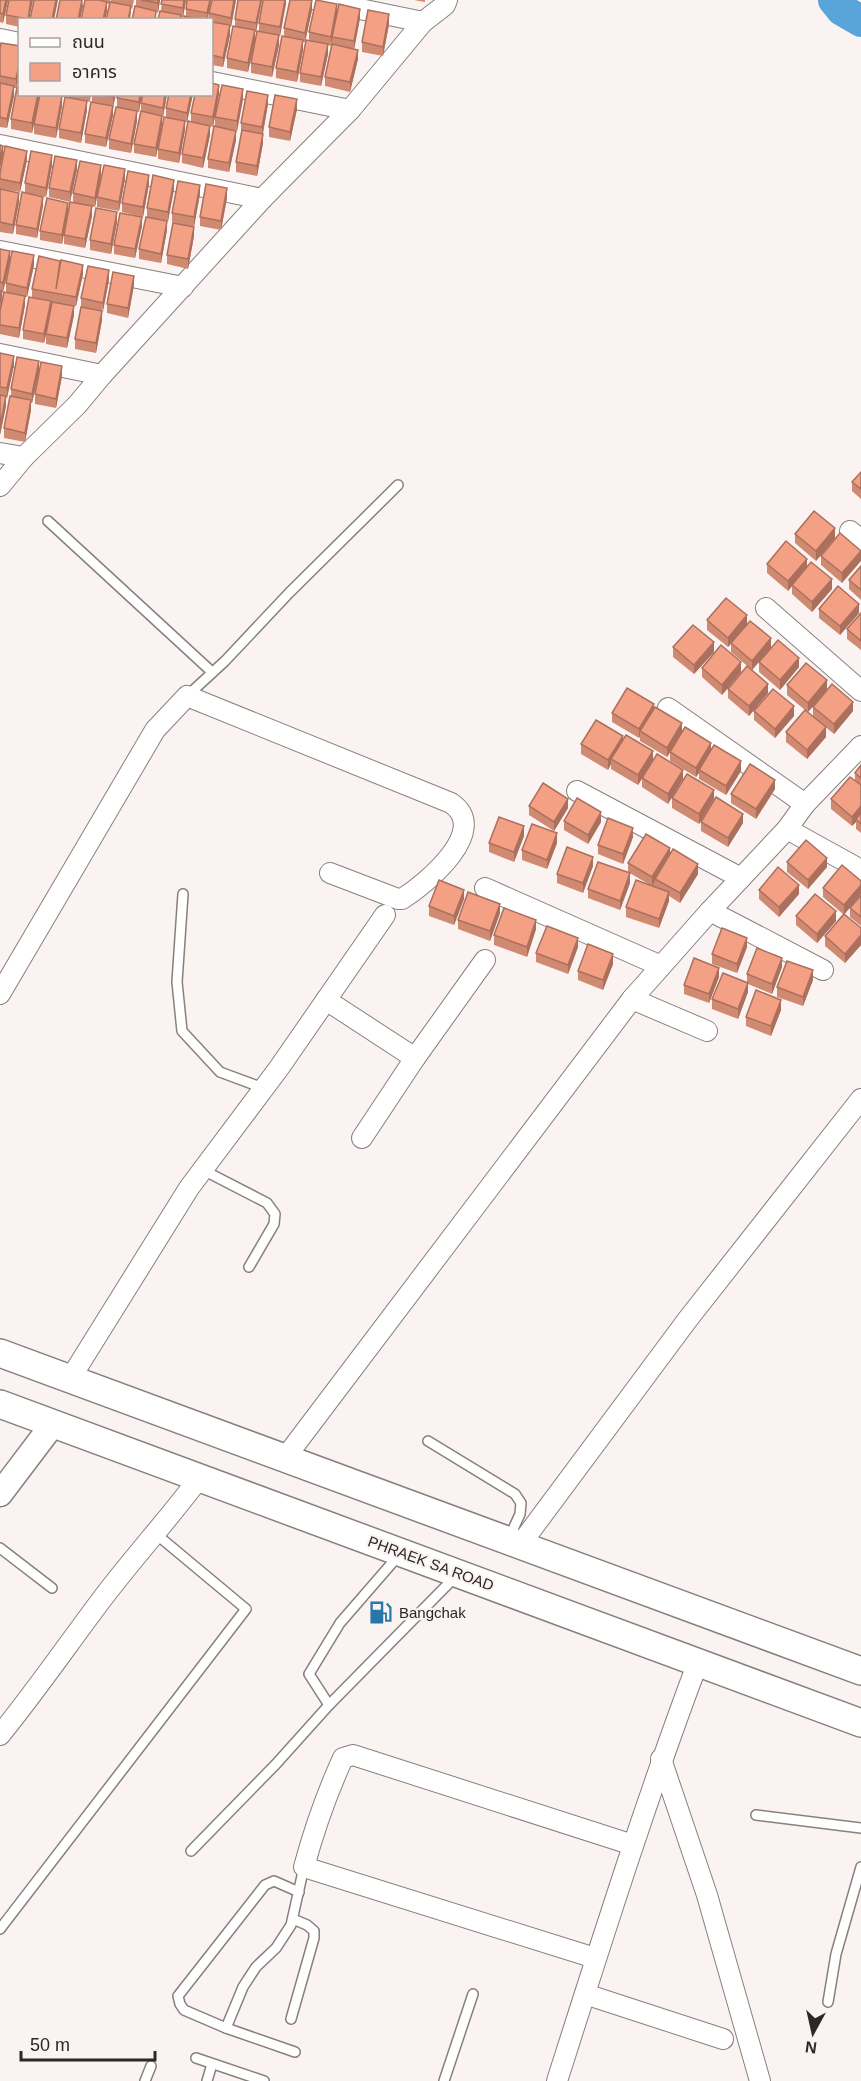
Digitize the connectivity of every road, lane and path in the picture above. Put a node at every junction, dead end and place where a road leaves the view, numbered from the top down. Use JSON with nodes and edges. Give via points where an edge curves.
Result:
{"nodes":[{"id":1,"x":316,"y":0,"type":"edge"},
{"id":2,"x":447,"y":0,"type":"edge"},
{"id":3,"x":423,"y":22,"type":"junction"},
{"id":4,"x":0,"y":39,"type":"edge"},
{"id":5,"x":18,"y":43,"type":"edge"},
{"id":6,"x":213,"y":82,"type":"edge"},
{"id":7,"x":350,"y":110,"type":"junction"},
{"id":8,"x":0,"y":145,"type":"edge"},
{"id":9,"x":262,"y":199,"type":"junction"},
{"id":10,"x":0,"y":251,"type":"edge"},
{"id":11,"x":183,"y":287,"type":"junction"},
{"id":12,"x":0,"y":354,"type":"edge"},
{"id":13,"x":102,"y":375,"type":"junction"},
{"id":14,"x":0,"y":453,"type":"edge"},
{"id":15,"x":24,"y":457,"type":"junction"},
{"id":16,"x":398,"y":485,"type":"dead end"},
{"id":17,"x":0,"y":486,"type":"edge"},
{"id":18,"x":48,"y":521,"type":"dead end"},
{"id":19,"x":766,"y":608,"type":"dead end"},
{"id":20,"x":213,"y":672,"type":"junction"},
{"id":21,"x":861,"y":691,"type":"edge"},
{"id":22,"x":187,"y":696,"type":"junction"},
{"id":23,"x":668,"y":708,"type":"dead end"},
{"id":24,"x":861,"y":746,"type":"edge"},
{"id":25,"x":577,"y":791,"type":"dead end"},
{"id":26,"x":805,"y":804,"type":"junction"},
{"id":27,"x":787,"y":829,"type":"junction"},
{"id":28,"x":861,"y":870,"type":"edge"},
{"id":29,"x":330,"y":873,"type":"dead end"},
{"id":30,"x":741,"y":878,"type":"junction"},
{"id":31,"x":485,"y":888,"type":"dead end"},
{"id":32,"x":183,"y":894,"type":"dead end"},
{"id":33,"x":710,"y":911,"type":"junction"},
{"id":34,"x":385,"y":915,"type":"dead end"},
{"id":35,"x":485,"y":960,"type":"dead end"},
{"id":36,"x":661,"y":966,"type":"junction"},
{"id":37,"x":823,"y":970,"type":"dead end"},
{"id":38,"x":0,"y":994,"type":"edge"},
{"id":39,"x":632,"y":999,"type":"junction"},
{"id":40,"x":326,"y":1000,"type":"junction"},
{"id":41,"x":707,"y":1031,"type":"dead end"},
{"id":42,"x":415,"y":1058,"type":"junction"},
{"id":43,"x":263,"y":1088,"type":"junction"},
{"id":44,"x":861,"y":1099,"type":"edge"},
{"id":45,"x":362,"y":1138,"type":"dead end"},
{"id":46,"x":203,"y":1170,"type":"junction"},
{"id":47,"x":249,"y":1267,"type":"dead end"},
{"id":48,"x":0,"y":1353,"type":"edge"},
{"id":49,"x":70,"y":1379,"type":"junction"},
{"id":50,"x":0,"y":1404,"type":"edge"},
{"id":51,"x":53,"y":1424,"type":"junction"},
{"id":52,"x":428,"y":1441,"type":"dead end"},
{"id":53,"x":285,"y":1458,"type":"junction"},
{"id":54,"x":200,"y":1477,"type":"junction"},
{"id":55,"x":0,"y":1494,"type":"edge"},
{"id":56,"x":156,"y":1534,"type":"junction"},
{"id":57,"x":514,"y":1543,"type":"junction"},
{"id":58,"x":0,"y":1548,"type":"edge"},
{"id":59,"x":401,"y":1552,"type":"junction"},
{"id":60,"x":459,"y":1573,"type":"junction"},
{"id":61,"x":52,"y":1588,"type":"dead end"},
{"id":62,"x":698,"y":1662,"type":"junction"},
{"id":63,"x":861,"y":1671,"type":"edge"},
{"id":64,"x":329,"y":1705,"type":"junction"},
{"id":65,"x":861,"y":1723,"type":"edge"},
{"id":66,"x":0,"y":1735,"type":"edge"},
{"id":67,"x":661,"y":1759,"type":"junction"},
{"id":68,"x":756,"y":1815,"type":"dead end"},
{"id":69,"x":861,"y":1828,"type":"edge"},
{"id":70,"x":633,"y":1845,"type":"junction"},
{"id":71,"x":191,"y":1851,"type":"dead end"},
{"id":72,"x":304,"y":1867,"type":"junction"},
{"id":73,"x":861,"y":1867,"type":"edge"},
{"id":74,"x":299,"y":1892,"type":"junction"},
{"id":75,"x":293,"y":1919,"type":"junction"},
{"id":76,"x":0,"y":1929,"type":"edge"},
{"id":77,"x":595,"y":1958,"type":"junction"},
{"id":78,"x":472,"y":1994,"type":"dead end"},
{"id":79,"x":585,"y":1994,"type":"junction"},
{"id":80,"x":828,"y":2002,"type":"dead end"},
{"id":81,"x":291,"y":2019,"type":"dead end"},
{"id":82,"x":226,"y":2028,"type":"junction"},
{"id":83,"x":723,"y":2039,"type":"dead end"},
{"id":84,"x":295,"y":2052,"type":"dead end"},
{"id":85,"x":196,"y":2058,"type":"dead end"},
{"id":86,"x":212,"y":2064,"type":"junction"},
{"id":87,"x":151,"y":2066,"type":"dead end"},
{"id":88,"x":145,"y":2081,"type":"edge"},
{"id":89,"x":207,"y":2081,"type":"edge"},
{"id":90,"x":264,"y":2081,"type":"edge"},
{"id":91,"x":444,"y":2081,"type":"edge"},
{"id":92,"x":558,"y":2081,"type":"edge"},
{"id":93,"x":760,"y":2081,"type":"edge"}],
"edges":[{"from":1,"to":3,"type":"street"},
{"from":2,"to":3,"type":"street"},
{"from":3,"to":7,"type":"street"},
{"from":4,"to":5,"type":"street"},
{"from":6,"to":7,"type":"street"},
{"from":7,"to":9,"type":"street"},
{"from":8,"to":9,"type":"street"},
{"from":9,"to":11,"type":"street"},
{"from":10,"to":11,"type":"street"},
{"from":11,"to":13,"type":"street"},
{"from":12,"to":13,"type":"street"},
{"from":13,"to":15,"type":"street"},
{"from":14,"to":15,"type":"street"},
{"from":15,"to":17,"type":"street"},
{"from":16,"to":20,"type":"lane"},
{"from":18,"to":20,"type":"lane"},
{"from":19,"to":21,"type":"street"},
{"from":20,"to":22,"type":"lane"},
{"from":22,"to":29,"type":"street","via":[[451,803],[463,814],[464,832],[455,848],[428,880],[402,899]]},
{"from":22,"to":38,"type":"street","via":[[155,729]]},
{"from":23,"to":26,"type":"street"},
{"from":24,"to":26,"type":"street"},
{"from":25,"to":30,"type":"street"},
{"from":26,"to":27,"type":"street"},
{"from":27,"to":28,"type":"street"},
{"from":27,"to":30,"type":"street"},
{"from":30,"to":33,"type":"street"},
{"from":31,"to":36,"type":"street"},
{"from":32,"to":43,"type":"lane","via":[[177,982],[182,1031],[220,1072]]},
{"from":33,"to":36,"type":"street"},
{"from":33,"to":37,"type":"street"},
{"from":34,"to":40,"type":"street"},
{"from":35,"to":42,"type":"street"},
{"from":36,"to":39,"type":"street"},
{"from":39,"to":41,"type":"street"},
{"from":39,"to":53,"type":"street"},
{"from":40,"to":42,"type":"street"},
{"from":40,"to":43,"type":"street"},
{"from":42,"to":45,"type":"street"},
{"from":43,"to":46,"type":"street"},
{"from":44,"to":57,"type":"street"},
{"from":46,"to":47,"type":"lane","via":[[267,1203],[275,1214],[274,1224]]},
{"from":46,"to":49,"type":"street"},
{"from":48,"to":49,"type":"main road"},
{"from":49,"to":53,"type":"main road"},
{"from":50,"to":51,"type":"main road","name":"PHRAEK SA ROAD"},
{"from":51,"to":54,"type":"main road","name":"PHRAEK SA ROAD"},
{"from":51,"to":55,"type":"street"},
{"from":52,"to":57,"type":"lane","via":[[514,1494],[521,1503]]},
{"from":53,"to":57,"type":"main road"},
{"from":54,"to":56,"type":"street"},
{"from":54,"to":59,"type":"main road","name":"PHRAEK SA ROAD"},
{"from":56,"to":66,"type":"street","via":[[100,1601]]},
{"from":56,"to":76,"type":"lane","via":[[246,1609]]},
{"from":57,"to":63,"type":"main road"},
{"from":58,"to":61,"type":"lane"},
{"from":59,"to":60,"type":"main road","name":"PHRAEK SA ROAD"},
{"from":59,"to":64,"type":"lane","via":[[340,1623],[309,1674]]},
{"from":60,"to":62,"type":"main road","name":"PHRAEK SA ROAD"},
{"from":60,"to":64,"type":"lane"},
{"from":62,"to":65,"type":"main road","name":"PHRAEK SA ROAD"},
{"from":62,"to":67,"type":"street"},
{"from":64,"to":71,"type":"lane"},
{"from":67,"to":70,"type":"street"},
{"from":67,"to":93,"type":"street"},
{"from":68,"to":69,"type":"lane"},
{"from":70,"to":72,"type":"street","via":[[353,1755],[343,1758],[332,1781]]},
{"from":70,"to":77,"type":"street"},
{"from":72,"to":74,"type":"lane"},
{"from":72,"to":77,"type":"street"},
{"from":73,"to":80,"type":"lane","via":[[836,1954]]},
{"from":74,"to":75,"type":"lane"},
{"from":74,"to":82,"type":"lane","via":[[274,1881],[265,1885],[178,1996],[184,2010]]},
{"from":75,"to":81,"type":"lane","via":[[308,1925],[314,1938]]},
{"from":75,"to":82,"type":"lane","via":[[276,1948],[243,1987]]},
{"from":77,"to":79,"type":"street"},
{"from":78,"to":91,"type":"lane"},
{"from":79,"to":83,"type":"street"},
{"from":79,"to":92,"type":"street"},
{"from":82,"to":84,"type":"lane"},
{"from":85,"to":86,"type":"lane"},
{"from":86,"to":89,"type":"lane"},
{"from":86,"to":90,"type":"lane"},
{"from":87,"to":88,"type":"lane"}]}
